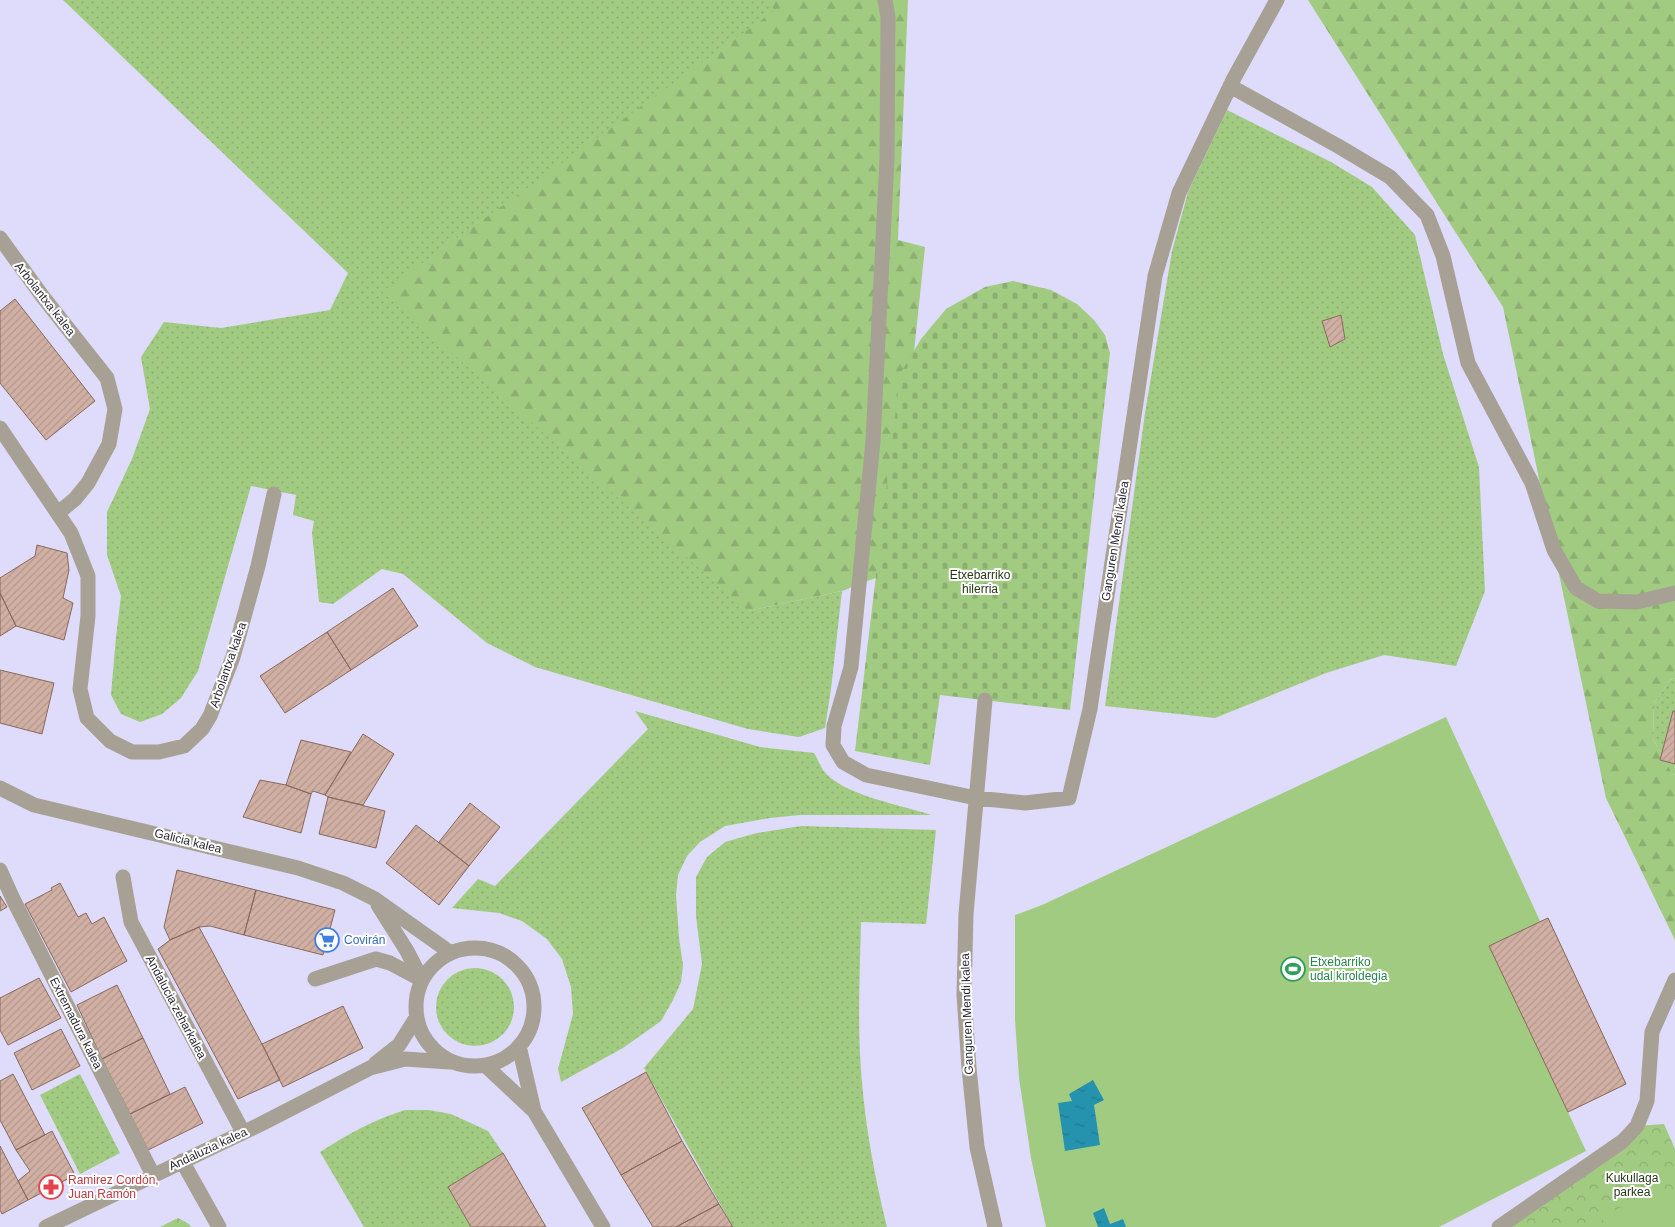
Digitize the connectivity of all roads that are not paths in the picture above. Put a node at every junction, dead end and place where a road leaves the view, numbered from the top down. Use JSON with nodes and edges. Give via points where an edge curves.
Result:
{"nodes":[{"id":1,"x":885,"y":0,"type":"edge"},
{"id":2,"x":1277,"y":0,"type":"edge"},
{"id":3,"x":1230,"y":86,"type":"junction"},
{"id":4,"x":0,"y":238,"type":"edge"},
{"id":5,"x":0,"y":428,"type":"edge"},
{"id":6,"x":274,"y":494,"type":"dead end"},
{"id":7,"x":58,"y":513,"type":"junction"},
{"id":8,"x":1675,"y":593,"type":"edge"},
{"id":9,"x":985,"y":700,"type":"dead end"},
{"id":10,"x":0,"y":788,"type":"edge"},
{"id":11,"x":976,"y":798,"type":"junction"},
{"id":12,"x":0,"y":870,"type":"edge"},
{"id":13,"x":123,"y":877,"type":"dead end"},
{"id":14,"x":375,"y":900,"type":"junction"},
{"id":15,"x":451,"y":953,"type":"junction"},
{"id":16,"x":315,"y":979,"type":"dead end"},
{"id":17,"x":422,"y":980,"type":"junction"},
{"id":18,"x":1675,"y":980,"type":"edge"},
{"id":19,"x":416,"y":1018,"type":"junction"},
{"id":20,"x":519,"y":1046,"type":"junction"},
{"id":21,"x":450,"y":1062,"type":"junction"},
{"id":22,"x":486,"y":1066,"type":"junction"},
{"id":23,"x":370,"y":1068,"type":"junction"},
{"id":24,"x":534,"y":1111,"type":"junction"},
{"id":25,"x":243,"y":1132,"type":"junction"},
{"id":26,"x":182,"y":1161,"type":"junction"},
{"id":27,"x":153,"y":1175,"type":"junction"},
{"id":28,"x":46,"y":1227,"type":"edge"},
{"id":29,"x":219,"y":1227,"type":"edge"},
{"id":30,"x":603,"y":1227,"type":"edge"},
{"id":31,"x":995,"y":1227,"type":"edge"},
{"id":32,"x":1499,"y":1227,"type":"edge"}],
"edges":[{"from":1,"to":11,"type":"street","via":[[888,17],[887,160],[873,441],[851,667],[834,726],[833,745],[843,762],[866,775]]},
{"from":2,"to":3,"type":"street"},
{"from":3,"to":8,"type":"street","via":[[1390,177],[1427,215],[1443,256],[1468,363],[1532,483],[1554,550],[1576,588],[1598,602],[1637,602]]},
{"from":3,"to":11,"type":"street","name":"Ganguren Mendi kalea","via":[[1179,193],[1155,276],[1090,709],[1069,798],[1025,804]]},
{"from":4,"to":7,"type":"street","name":"Arbolantxa kalea","via":[[107,378],[115,409],[109,444],[88,483]]},
{"from":5,"to":7,"type":"street","name":"Arbolantxa kalea"},
{"from":6,"to":7,"type":"street","name":"Arbolantxa kalea","via":[[258,566],[218,699],[202,729],[184,746],[159,752],[132,752],[110,741],[87,718],[80,689],[88,616],[88,576],[71,534]]},
{"from":9,"to":11,"type":"street","name":"Ganguren Mendi kalea"},
{"from":10,"to":14,"type":"street","name":"Galicia kalea","via":[[34,805],[298,868],[343,883]]},
{"from":11,"to":31,"type":"street","name":"Ganguren Mendi kalea","via":[[966,914],[964,995],[977,1147]]},
{"from":12,"to":27,"type":"street","name":"Extremadura kalea"},
{"from":13,"to":25,"type":"street","name":"Andalucia zeharkalea","via":[[131,922]]},
{"from":14,"to":15,"type":"street","name":"Galicia kalea"},
{"from":14,"to":17,"type":"street","name":"Galicia kalea"},
{"from":15,"to":17,"type":"street","via":[[434,964]]},
{"from":15,"to":20,"type":"street","via":[[470,948],[490,950],[508,958],[523,972],[532,990],[534,1010],[530,1029]]},
{"from":16,"to":17,"type":"street","via":[[376,959]]},
{"from":17,"to":19,"type":"street","via":[[416,999]]},
{"from":18,"to":32,"type":"street","via":[[1652,1032],[1647,1101],[1637,1126],[1623,1141]]},
{"from":19,"to":21,"type":"street","via":[[423,1037]]},
{"from":19,"to":23,"type":"street","name":"Andaluzia kalea","via":[[398,1045]]},
{"from":20,"to":22,"type":"street","via":[[504,1059]]},
{"from":20,"to":24,"type":"street"},
{"from":21,"to":22,"type":"street"},
{"from":21,"to":23,"type":"street","name":"Andaluzia kalea","via":[[405,1059]]},
{"from":22,"to":24,"type":"street"},
{"from":23,"to":25,"type":"street","name":"Andaluzia kalea"},
{"from":24,"to":30,"type":"street"},
{"from":25,"to":26,"type":"street","name":"Andaluzia kalea"},
{"from":26,"to":27,"type":"street","name":"Andaluzia kalea"},
{"from":26,"to":29,"type":"street"},
{"from":27,"to":28,"type":"street","name":"Andaluzia kalea"}]}
